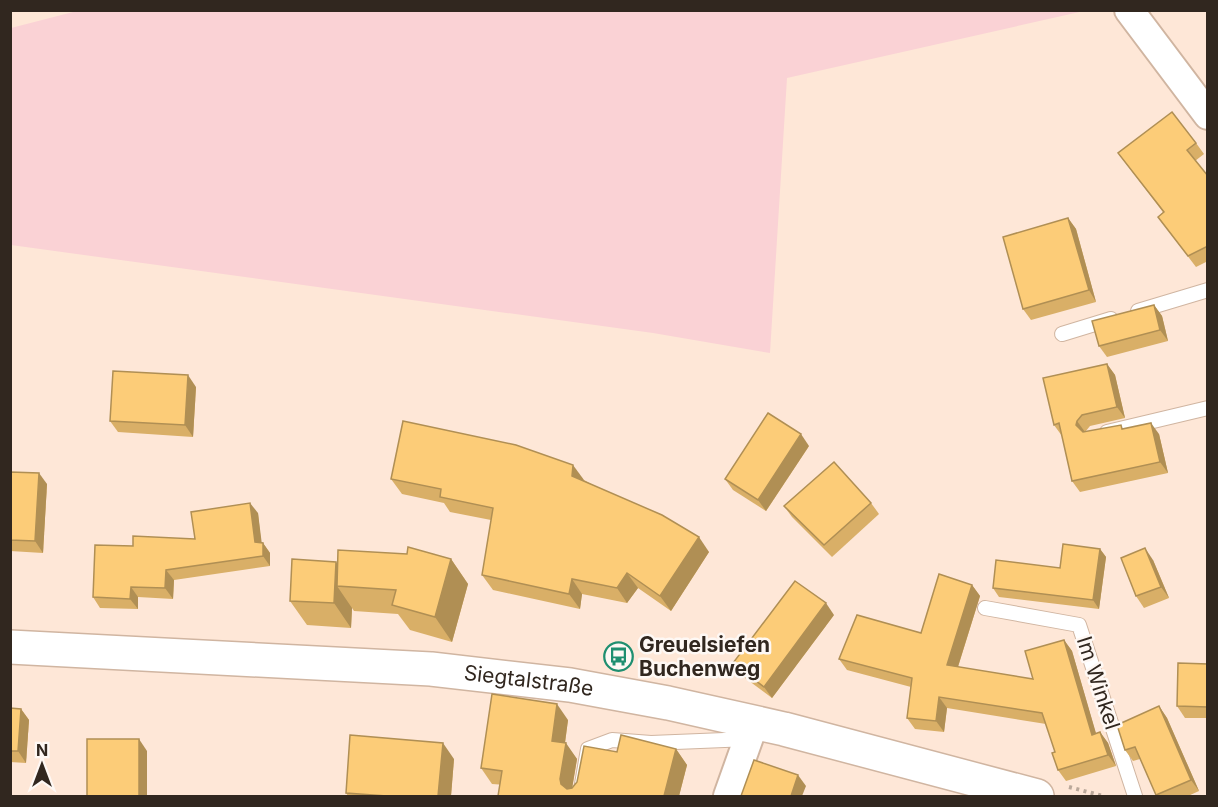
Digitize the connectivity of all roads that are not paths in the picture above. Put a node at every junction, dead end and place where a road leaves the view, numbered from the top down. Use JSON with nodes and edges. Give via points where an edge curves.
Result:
{"nodes":[{"id":1,"x":1129,"y":10,"type":"edge"},
{"id":2,"x":1208,"y":115,"type":"edge"},
{"id":3,"x":1208,"y":290,"type":"edge"},
{"id":4,"x":1062,"y":334,"type":"dead end"},
{"id":5,"x":1208,"y":408,"type":"edge"},
{"id":6,"x":1093,"y":435,"type":"edge"},
{"id":7,"x":985,"y":608,"type":"dead end"},
{"id":8,"x":10,"y":647,"type":"edge"},
{"id":9,"x":752,"y":731,"type":"junction"},
{"id":10,"x":580,"y":796,"type":"edge"},
{"id":11,"x":728,"y":796,"type":"edge"},
{"id":12,"x":1037,"y":796,"type":"edge"},
{"id":13,"x":1135,"y":796,"type":"edge"}],
"edges":[{"from":1,"to":2,"type":"street"},
{"from":3,"to":4,"type":"lane"},
{"from":5,"to":6,"type":"lane"},
{"from":7,"to":13,"type":"lane","name":"Im Winkel","via":[[1079,625]]},
{"from":8,"to":9,"type":"main road","name":"Siegtalstraße","via":[[431,669],[570,685],[668,703]]},
{"from":9,"to":10,"type":"lane","via":[[651,743],[612,740],[588,749]]},
{"from":9,"to":11,"type":"street"},
{"from":9,"to":12,"type":"main road","name":"Siegtalstraße","via":[[818,738]]}]}
